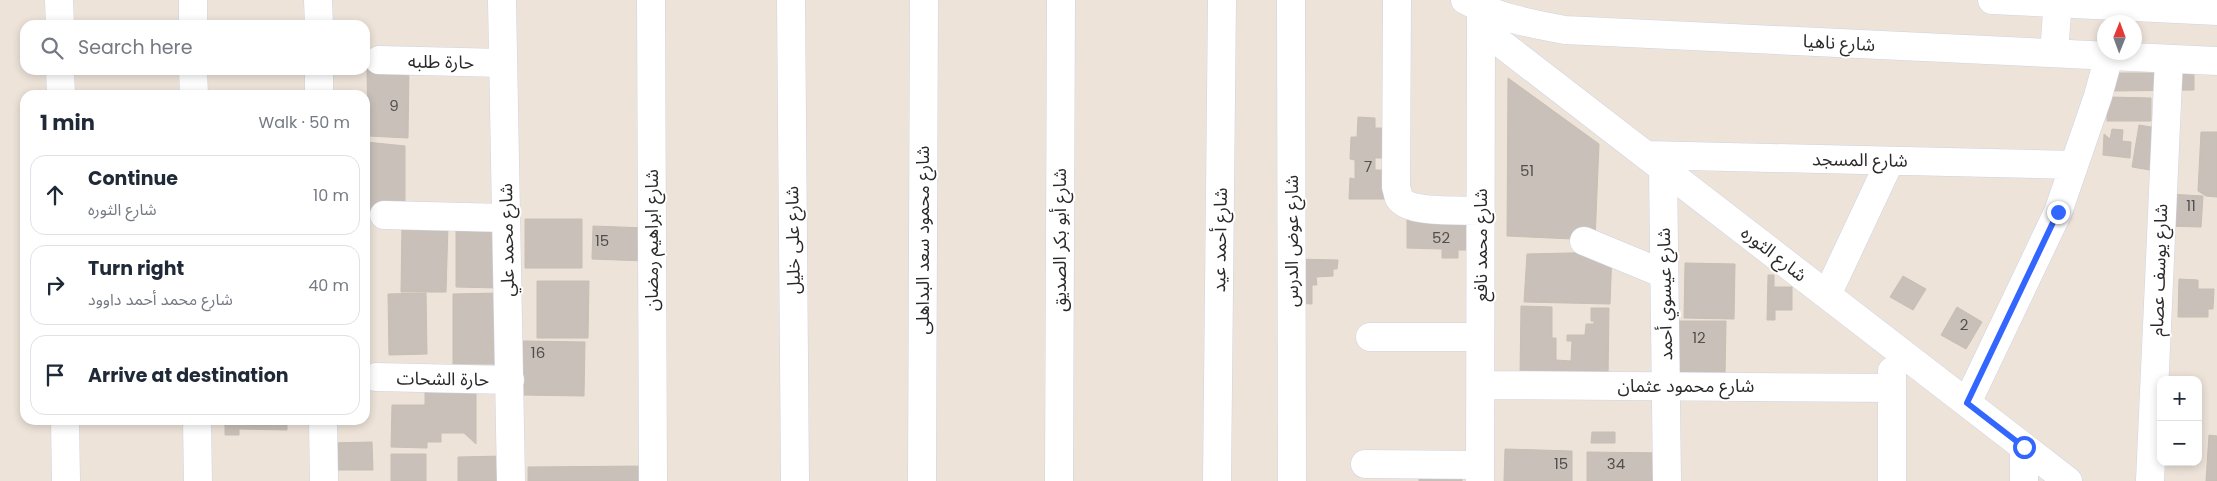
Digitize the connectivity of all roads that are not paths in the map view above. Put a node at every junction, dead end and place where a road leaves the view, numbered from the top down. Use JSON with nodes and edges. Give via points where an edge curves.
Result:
{"nodes":[{"id":1,"x":59,"y":0,"type":"edge"},
{"id":2,"x":193,"y":0,"type":"edge"},
{"id":3,"x":318,"y":0,"type":"edge"},
{"id":4,"x":502,"y":0,"type":"edge"},
{"id":5,"x":651,"y":0,"type":"edge"},
{"id":6,"x":790,"y":0,"type":"edge"},
{"id":7,"x":924,"y":0,"type":"edge"},
{"id":8,"x":1061,"y":0,"type":"edge"},
{"id":9,"x":1222,"y":0,"type":"edge"},
{"id":10,"x":1291,"y":0,"type":"edge"},
{"id":11,"x":1397,"y":0,"type":"edge"},
{"id":12,"x":1992,"y":0,"type":"edge"},
{"id":13,"x":2058,"y":2,"type":"edge"},
{"id":14,"x":1478,"y":9,"type":"edge"},
{"id":15,"x":2217,"y":11,"type":"edge"},
{"id":16,"x":60,"y":20,"type":"edge"},
{"id":17,"x":193,"y":20,"type":"edge"},
{"id":18,"x":319,"y":20,"type":"edge"},
{"id":19,"x":2054,"y":53,"type":"junction"},
{"id":20,"x":2097,"y":55,"type":"edge"},
{"id":21,"x":2142,"y":58,"type":"edge"},
{"id":22,"x":2168,"y":59,"type":"junction"},
{"id":23,"x":379,"y":60,"type":"dead end"},
{"id":24,"x":2108,"y":60,"type":"edge"},
{"id":25,"x":2217,"y":61,"type":"edge"},
{"id":26,"x":503,"y":63,"type":"junction"},
{"id":27,"x":60,"y":75,"type":"edge"},
{"id":28,"x":193,"y":75,"type":"edge"},
{"id":29,"x":319,"y":75,"type":"edge"},
{"id":30,"x":61,"y":90,"type":"edge"},
{"id":31,"x":194,"y":90,"type":"edge"},
{"id":32,"x":319,"y":90,"type":"edge"},
{"id":33,"x":1655,"y":161,"type":"junction"},
{"id":34,"x":1890,"y":161,"type":"junction"},
{"id":35,"x":2074,"y":165,"type":"junction"},
{"id":36,"x":1481,"y":211,"type":"junction"},
{"id":37,"x":384,"y":215,"type":"dead end"},
{"id":38,"x":506,"y":218,"type":"junction"},
{"id":39,"x":1584,"y":241,"type":"dead end"},
{"id":40,"x":1664,"y":274,"type":"junction"},
{"id":41,"x":1827,"y":295,"type":"junction"},
{"id":42,"x":1480,"y":337,"type":"junction"},
{"id":43,"x":1370,"y":338,"type":"dead end"},
{"id":44,"x":1891,"y":344,"type":"junction"},
{"id":45,"x":376,"y":377,"type":"dead end"},
{"id":46,"x":510,"y":380,"type":"junction"},
{"id":47,"x":1480,"y":385,"type":"junction"},
{"id":48,"x":1666,"y":386,"type":"junction"},
{"id":49,"x":1892,"y":388,"type":"junction"},
{"id":50,"x":1967,"y":403,"type":"junction"},
{"id":51,"x":65,"y":425,"type":"edge"},
{"id":52,"x":197,"y":425,"type":"edge"},
{"id":53,"x":323,"y":425,"type":"edge"},
{"id":54,"x":2024,"y":447,"type":"junction"},
{"id":55,"x":1365,"y":464,"type":"dead end"},
{"id":56,"x":1480,"y":473,"type":"edge"},
{"id":57,"x":66,"y":481,"type":"edge"},
{"id":58,"x":198,"y":481,"type":"edge"},
{"id":59,"x":324,"y":481,"type":"edge"},
{"id":60,"x":511,"y":481,"type":"edge"},
{"id":61,"x":653,"y":481,"type":"edge"},
{"id":62,"x":795,"y":481,"type":"edge"},
{"id":63,"x":922,"y":481,"type":"edge"},
{"id":64,"x":1058,"y":481,"type":"edge"},
{"id":65,"x":1218,"y":481,"type":"edge"},
{"id":66,"x":1292,"y":481,"type":"edge"},
{"id":67,"x":1667,"y":481,"type":"edge"},
{"id":68,"x":1892,"y":481,"type":"edge"},
{"id":69,"x":2024,"y":481,"type":"edge"},
{"id":70,"x":2068,"y":481,"type":"edge"},
{"id":71,"x":2150,"y":481,"type":"edge"}],
"edges":[{"from":1,"to":16,"type":"street"},
{"from":2,"to":17,"type":"street"},
{"from":3,"to":18,"type":"street"},
{"from":4,"to":26,"type":"street","name":"شارع محمد علي"},
{"from":5,"to":61,"type":"street","name":"شارع ابراهيم رمضان"},
{"from":6,"to":62,"type":"street","name":"شارع على خليل"},
{"from":7,"to":63,"type":"street","name":"شارع محمود سعد البداهلى"},
{"from":8,"to":64,"type":"street","name":"شارع أبو بكر الصديق"},
{"from":9,"to":65,"type":"street","name":"شارع أحمد عيد"},
{"from":10,"to":66,"type":"street","name":"شارع عوض الدرس"},
{"from":11,"to":36,"type":"street","via":[[1396,187],[1400,198],[1407,205],[1419,208]]},
{"from":12,"to":13,"type":"street"},
{"from":13,"to":15,"type":"street"},
{"from":13,"to":19,"type":"street"},
{"from":14,"to":19,"type":"street","name":"شارع ناهيا","via":[[1565,30]]},
{"from":14,"to":33,"type":"street","name":"شارع الثوره"},
{"from":14,"to":36,"type":"street","name":"شارع محمد نافع"},
{"from":19,"to":20,"type":"street","name":"شارع ناهيا"},
{"from":21,"to":22,"type":"street","name":"شارع ناهيا"},
{"from":22,"to":25,"type":"street","name":"شارع ناهيا"},
{"from":22,"to":71,"type":"street","name":"شارع يوسف عصام"},
{"from":23,"to":26,"type":"street","name":"حارة طلبه"},
{"from":24,"to":35,"type":"street"},
{"from":26,"to":38,"type":"street","name":"شارع محمد علي"},
{"from":27,"to":30,"type":"street"},
{"from":28,"to":31,"type":"street"},
{"from":29,"to":32,"type":"street"},
{"from":33,"to":34,"type":"street","name":"شارع المسجد"},
{"from":33,"to":40,"type":"street","name":"شارع عيسوي أحمد"},
{"from":33,"to":41,"type":"street","name":"شارع الثوره"},
{"from":34,"to":35,"type":"street","name":"شارع المسجد"},
{"from":34,"to":41,"type":"street"},
{"from":35,"to":50,"type":"street","via":[[2058,212]]},
{"from":36,"to":42,"type":"street","name":"شارع محمد نافع"},
{"from":37,"to":38,"type":"street"},
{"from":38,"to":46,"type":"street","name":"شارع محمد علي"},
{"from":39,"to":40,"type":"street"},
{"from":40,"to":48,"type":"street","name":"شارع عيسوي أحمد"},
{"from":41,"to":44,"type":"street","name":"شارع الثوره"},
{"from":42,"to":43,"type":"street"},
{"from":42,"to":47,"type":"street","name":"شارع محمد نافع"},
{"from":44,"to":49,"type":"street"},
{"from":44,"to":50,"type":"street","name":"شارع الثوره"},
{"from":45,"to":46,"type":"street","name":"حارة الشحات"},
{"from":46,"to":60,"type":"street","name":"شارع محمد علي"},
{"from":47,"to":48,"type":"street","name":"شارع محمود عثمان"},
{"from":47,"to":56,"type":"street","name":"شارع محمد نافع"},
{"from":48,"to":49,"type":"street","name":"شارع محمود عثمان"},
{"from":48,"to":67,"type":"street","name":"شارع عيسوي أحمد"},
{"from":49,"to":68,"type":"street"},
{"from":50,"to":54,"type":"street","name":"شارع الثوره"},
{"from":51,"to":57,"type":"street"},
{"from":52,"to":58,"type":"street"},
{"from":53,"to":59,"type":"street"},
{"from":54,"to":69,"type":"street"},
{"from":54,"to":70,"type":"street","name":"شارع الثوره"},
{"from":55,"to":56,"type":"street"}]}
